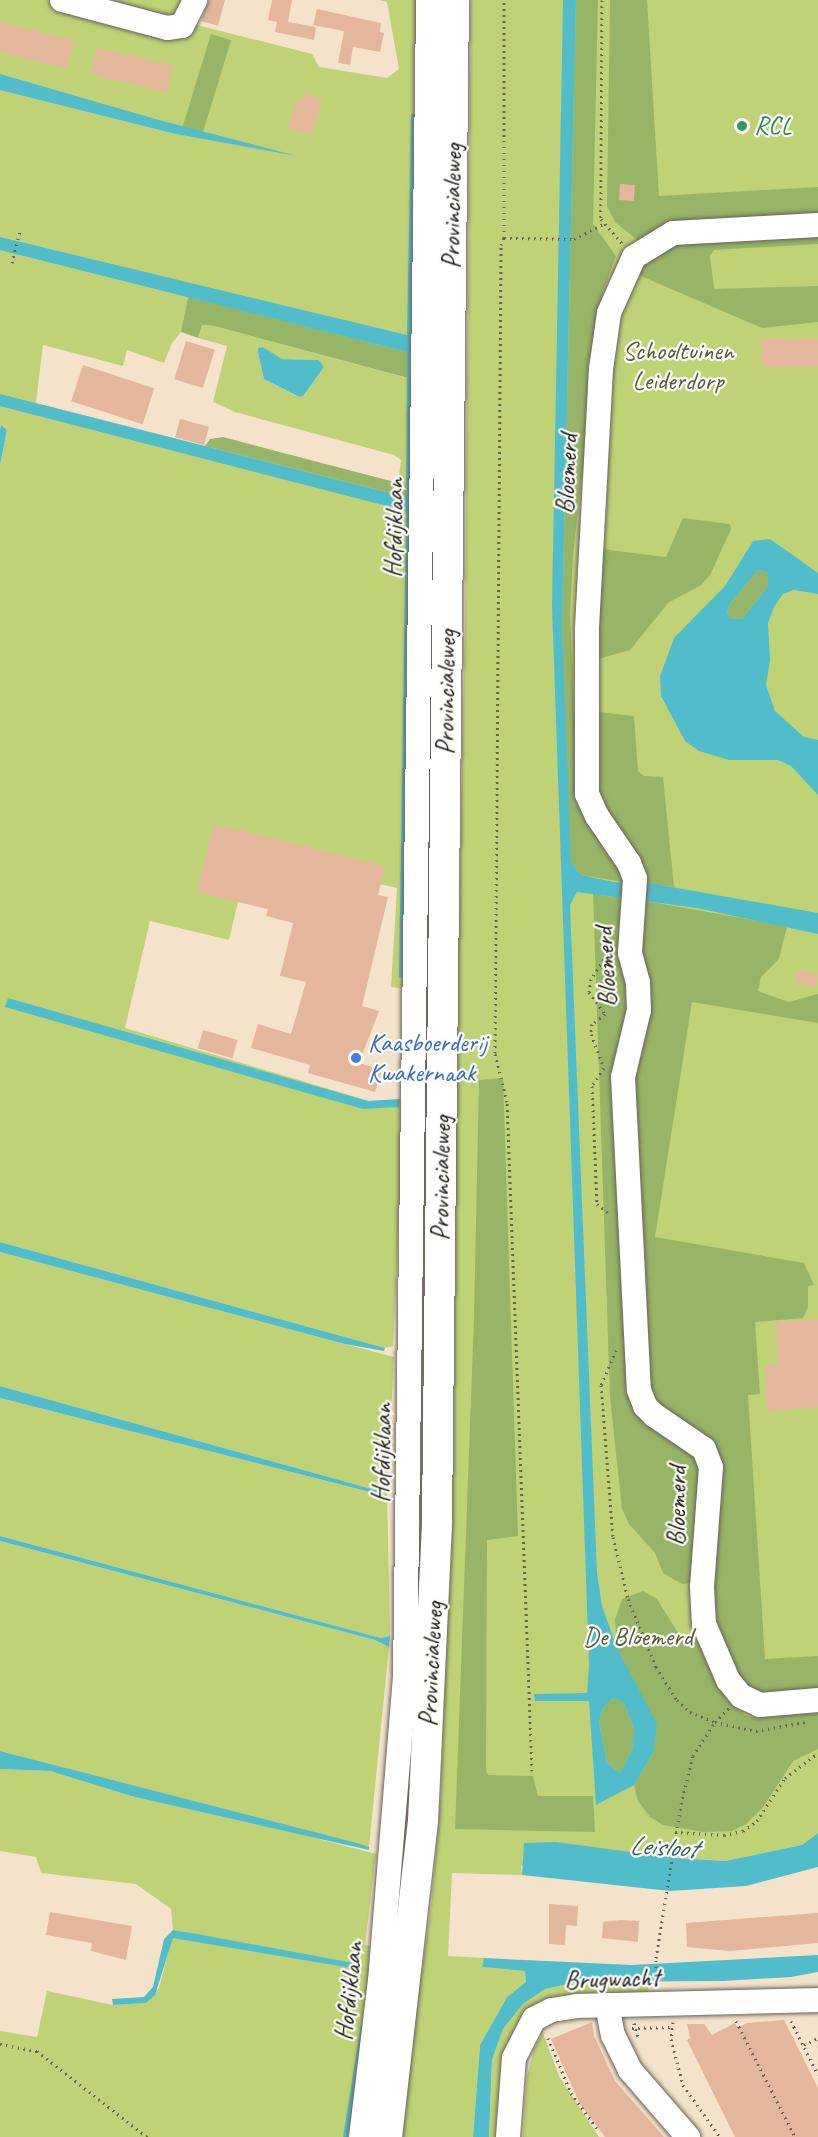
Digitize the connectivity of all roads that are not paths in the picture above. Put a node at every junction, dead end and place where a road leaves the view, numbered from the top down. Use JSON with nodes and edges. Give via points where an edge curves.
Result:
{"nodes":[{"id":1,"x":62,"y":0,"type":"edge"},
{"id":2,"x":195,"y":0,"type":"edge"},
{"id":3,"x":432,"y":0,"type":"edge"},
{"id":4,"x":818,"y":225,"type":"edge"},
{"id":5,"x":818,"y":1700,"type":"edge"},
{"id":6,"x":406,"y":1854,"type":"junction"},
{"id":7,"x":818,"y":2000,"type":"edge"},
{"id":8,"x":622,"y":2017,"type":"junction"},
{"id":9,"x":361,"y":2137,"type":"edge"},
{"id":10,"x":387,"y":2137,"type":"edge"},
{"id":11,"x":508,"y":2137,"type":"edge"},
{"id":12,"x":688,"y":2137,"type":"edge"}],
"edges":[{"from":1,"to":2,"type":"street","via":[[167,28],[182,26]]},
{"from":3,"to":6,"type":"main road","name":"Provincialeweg","via":[[428,1056],[437,1521]]},
{"from":4,"to":5,"type":"street","name":"Bloemerd","via":[[673,233],[633,257],[609,313],[601,369],[587,676],[587,794],[597,816],[629,862],[633,891],[630,953],[638,983],[639,1010],[623,1077],[639,1390],[645,1406],[654,1415],[704,1449],[711,1467],[702,1587],[704,1624],[728,1680],[741,1696],[760,1705]]},
{"from":6,"to":9,"type":"street","name":"Hofdijklaan"},
{"from":6,"to":10,"type":"main road","name":"Provincialeweg"},
{"from":7,"to":8,"type":"street","name":"Brugwacht","via":[[727,2003],[674,2016]]},
{"from":8,"to":11,"type":"street","name":"Brugwacht","via":[[577,2006],[541,2016],[522,2036],[514,2058]]},
{"from":8,"to":12,"type":"street","via":[[630,2070]]}]}
